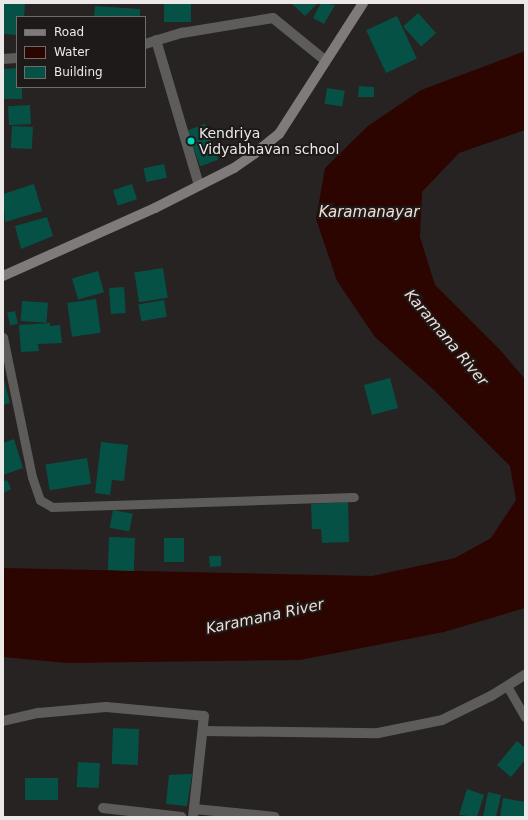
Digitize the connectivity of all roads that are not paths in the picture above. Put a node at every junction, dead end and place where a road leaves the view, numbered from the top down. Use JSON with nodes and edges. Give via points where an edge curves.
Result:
{"nodes":[{"id":1,"x":363,"y":3,"type":"edge"},
{"id":2,"x":156,"y":40,"type":"junction"},
{"id":3,"x":146,"y":44,"type":"edge"},
{"id":4,"x":16,"y":58,"type":"edge"},
{"id":5,"x":3,"y":59,"type":"edge"},
{"id":6,"x":326,"y":61,"type":"junction"},
{"id":7,"x":199,"y":185,"type":"junction"},
{"id":8,"x":3,"y":276,"type":"edge"},
{"id":9,"x":3,"y":337,"type":"edge"},
{"id":10,"x":354,"y":497,"type":"dead end"},
{"id":11,"x":525,"y":675,"type":"edge"},
{"id":12,"x":507,"y":686,"type":"junction"},
{"id":13,"x":525,"y":717,"type":"edge"},
{"id":14,"x":3,"y":720,"type":"edge"},
{"id":15,"x":203,"y":731,"type":"junction"},
{"id":16,"x":103,"y":808,"type":"dead end"},
{"id":17,"x":194,"y":813,"type":"edge"},
{"id":18,"x":181,"y":817,"type":"edge"},
{"id":19,"x":275,"y":817,"type":"edge"}],
"edges":[{"from":1,"to":6,"type":"main road"},
{"from":2,"to":3,"type":"street"},
{"from":2,"to":6,"type":"street","via":[[182,33],[273,18]]},
{"from":2,"to":7,"type":"street"},
{"from":4,"to":5,"type":"street"},
{"from":6,"to":7,"type":"main road","via":[[280,134],[234,168]]},
{"from":7,"to":8,"type":"main road"},
{"from":9,"to":10,"type":"lane","via":[[32,477],[40,500],[52,507],[209,504],[263,498]]},
{"from":11,"to":12,"type":"street"},
{"from":12,"to":13,"type":"lane"},
{"from":12,"to":15,"type":"street","via":[[442,720],[378,733]]},
{"from":14,"to":15,"type":"street","via":[[39,713],[106,707],[204,716]]},
{"from":15,"to":17,"type":"street"},
{"from":16,"to":18,"type":"street"},
{"from":17,"to":19,"type":"street"}]}
